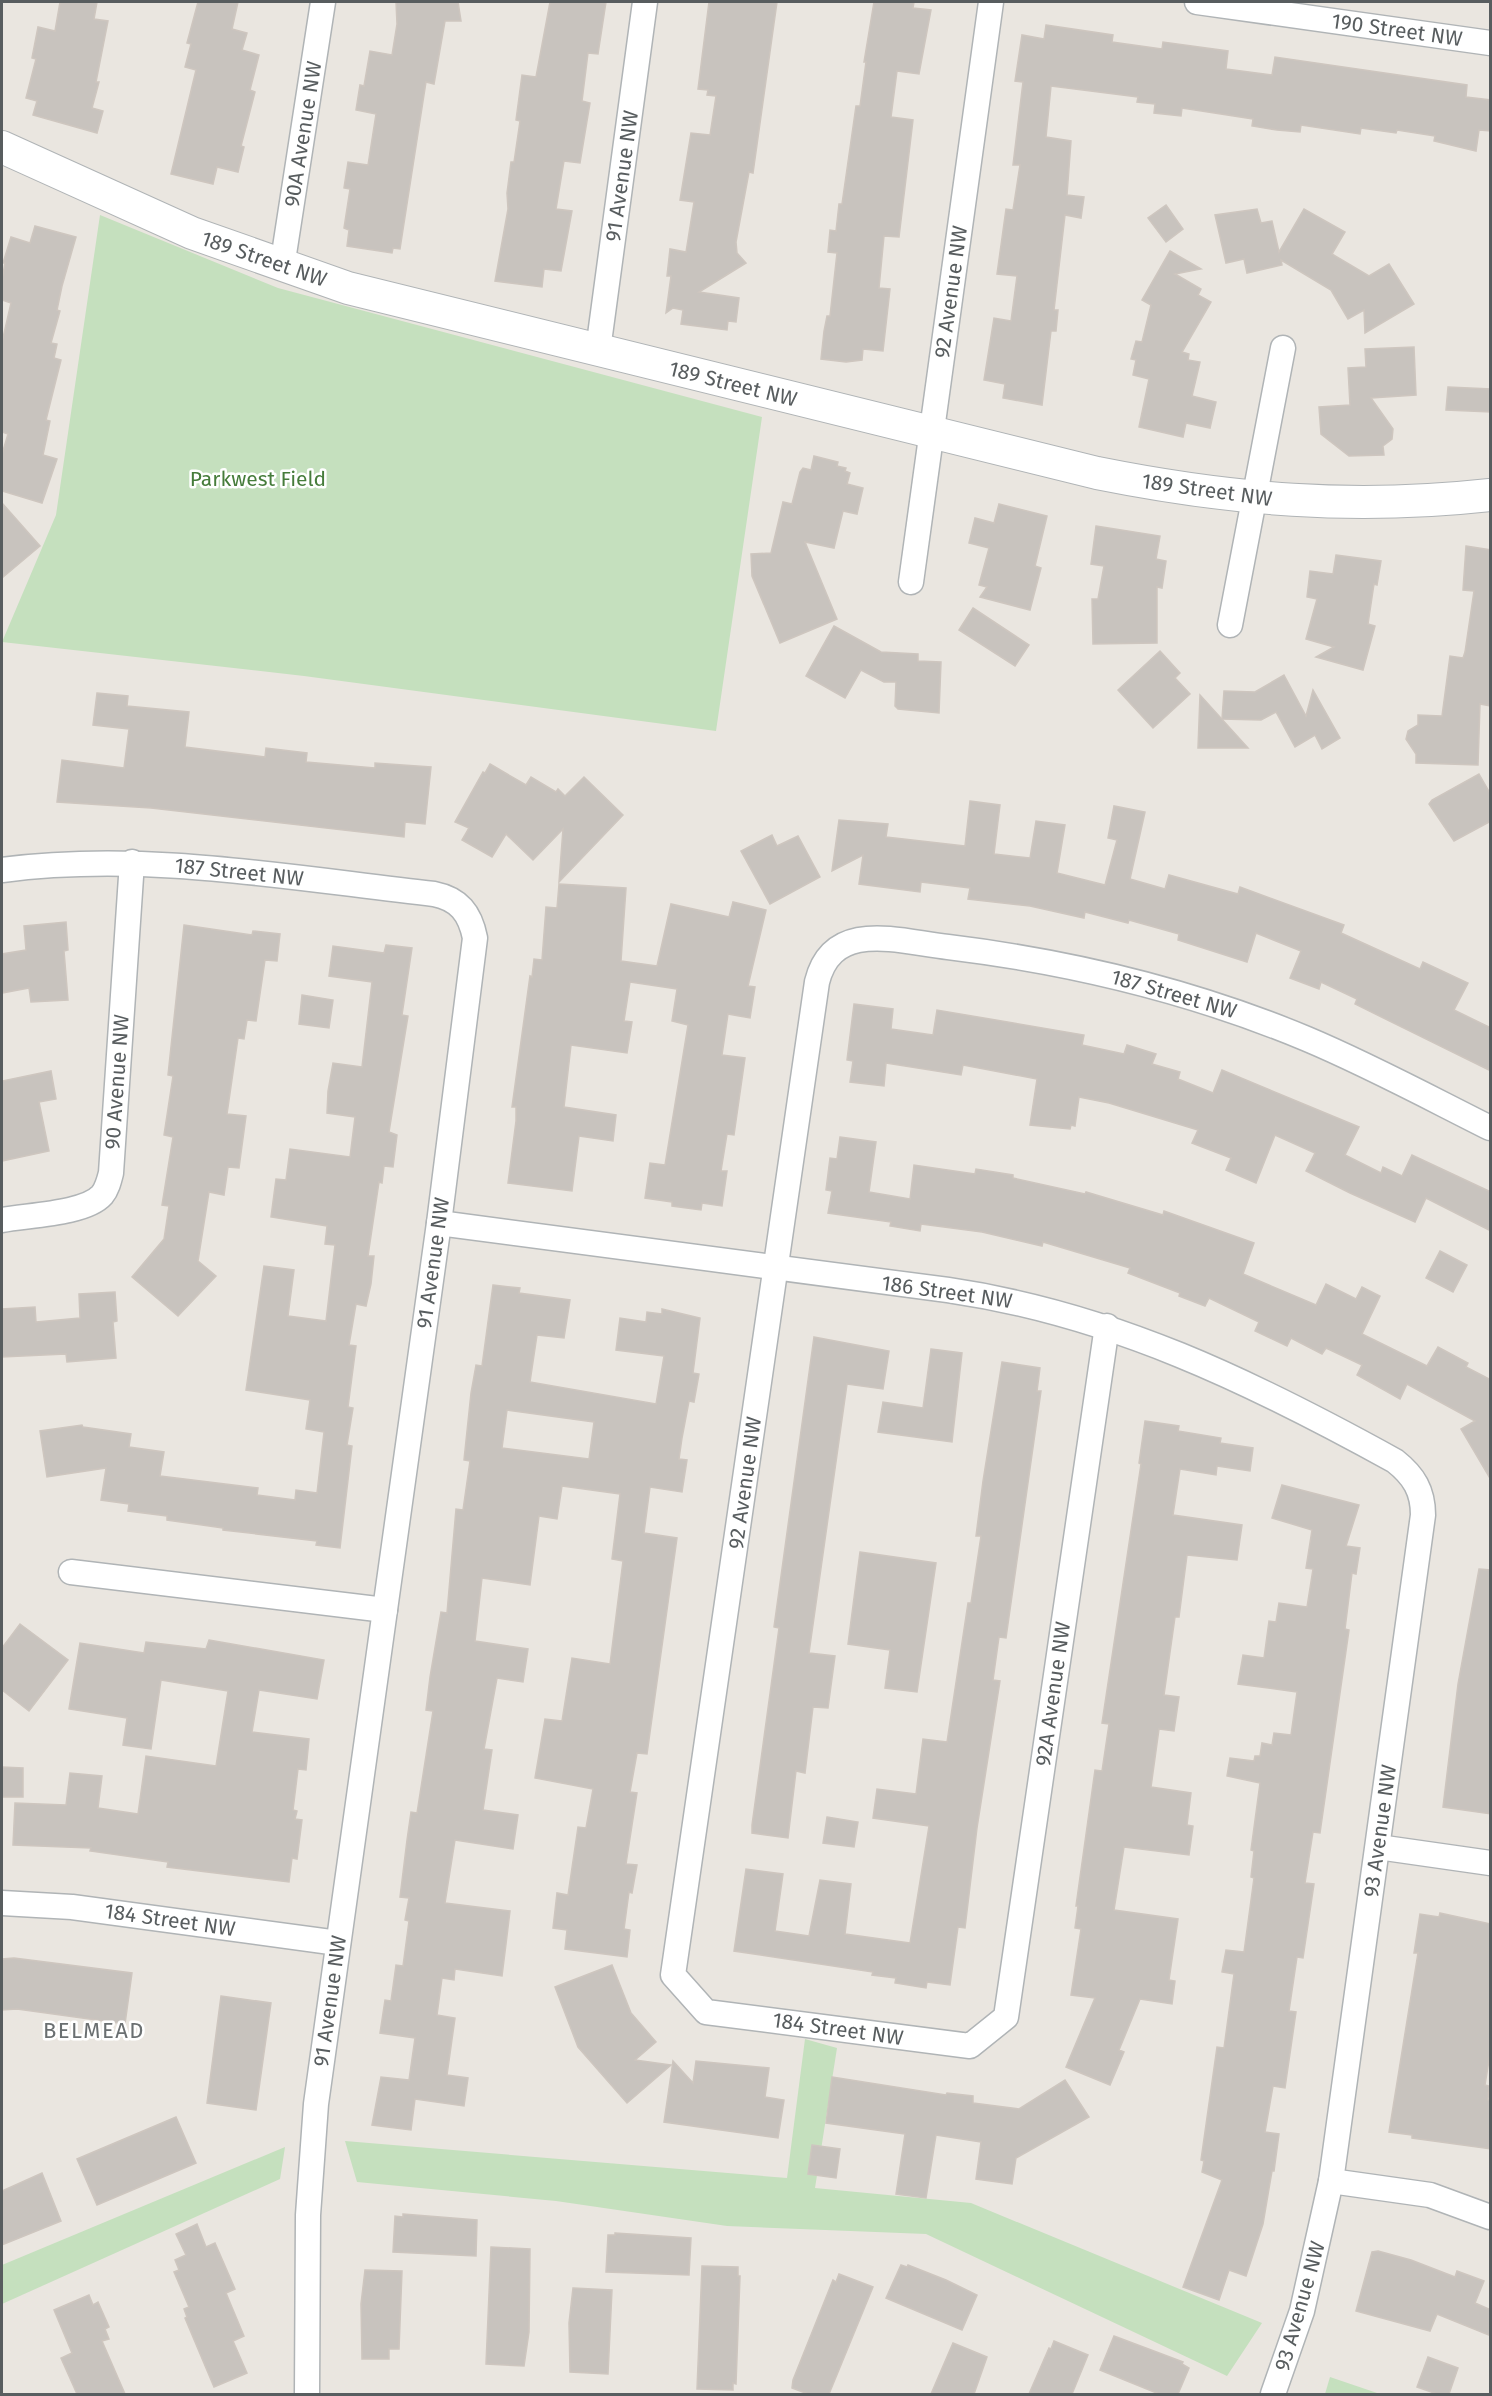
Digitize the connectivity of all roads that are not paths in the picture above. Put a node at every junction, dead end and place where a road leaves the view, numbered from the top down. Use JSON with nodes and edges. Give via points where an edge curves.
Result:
{"nodes":[{"id":1,"x":323,"y":2,"type":"edge"},
{"id":2,"x":645,"y":2,"type":"edge"},
{"id":3,"x":991,"y":2,"type":"edge"},
{"id":4,"x":1197,"y":2,"type":"edge"},
{"id":5,"x":1324,"y":11,"type":"edge"},
{"id":6,"x":1491,"y":43,"type":"edge"},
{"id":7,"x":2,"y":147,"type":"edge"},
{"id":8,"x":282,"y":267,"type":"junction"},
{"id":9,"x":1283,"y":348,"type":"dead end"},
{"id":10,"x":598,"y":350,"type":"junction"},
{"id":11,"x":932,"y":433,"type":"junction"},
{"id":12,"x":1491,"y":495,"type":"edge"},
{"id":13,"x":1253,"y":499,"type":"junction"},
{"id":14,"x":911,"y":582,"type":"dead end"},
{"id":15,"x":1230,"y":625,"type":"dead end"},
{"id":16,"x":132,"y":862,"type":"junction"},
{"id":17,"x":2,"y":870,"type":"edge"},
{"id":18,"x":469,"y":916,"type":"joint"},
{"id":19,"x":837,"y":948,"type":"joint"},
{"id":20,"x":1491,"y":1128,"type":"edge"},
{"id":21,"x":2,"y":1220,"type":"edge"},
{"id":22,"x":439,"y":1223,"type":"junction"},
{"id":23,"x":776,"y":1269,"type":"junction"},
{"id":24,"x":1107,"y":1326,"type":"junction"},
{"id":25,"x":1416,"y":1482,"type":"joint"},
{"id":26,"x":70,"y":1572,"type":"dead end"},
{"id":27,"x":385,"y":1610,"type":"junction"},
{"id":28,"x":1378,"y":1847,"type":"junction"},
{"id":29,"x":1491,"y":1863,"type":"edge"},
{"id":30,"x":2,"y":1903,"type":"edge"},
{"id":31,"x":338,"y":1943,"type":"junction"},
{"id":32,"x":706,"y":2012,"type":"joint"},
{"id":33,"x":970,"y":2046,"type":"joint"},
{"id":34,"x":1331,"y":2181,"type":"junction"},
{"id":35,"x":1491,"y":2217,"type":"edge"},
{"id":36,"x":307,"y":2394,"type":"edge"},
{"id":37,"x":1273,"y":2394,"type":"edge"}],
"edges":[{"from":1,"to":8,"type":"street","name":"90A Avenue NW"},
{"from":2,"to":10,"type":"street","name":"91 Avenue NW"},
{"from":3,"to":11,"type":"street","name":"92 Avenue NW"},
{"from":4,"to":5,"type":"street","name":"190 Street NW"},
{"from":5,"to":6,"type":"street","name":"190 Street NW"},
{"from":7,"to":8,"type":"street","name":"189 Street NW","via":[[192,233]]},
{"from":8,"to":10,"type":"street","name":"189 Street NW","via":[[348,288]]},
{"from":9,"to":13,"type":"street"},
{"from":10,"to":11,"type":"street","name":"189 Street NW"},
{"from":11,"to":13,"type":"street","name":"189 Street NW","via":[[1097,473]]},
{"from":11,"to":14,"type":"street","name":"92 Avenue NW"},
{"from":12,"to":13,"type":"street","name":"189 Street NW","via":[[1338,503]]},
{"from":13,"to":15,"type":"street"},
{"from":16,"to":17,"type":"street","name":"187 Street NW"},
{"from":16,"to":18,"type":"street","name":"187 Street NW","via":[[434,894],[454,900]]},
{"from":16,"to":21,"type":"street","name":"90 Avenue NW","via":[[108,1185],[101,1196],[83,1206]]},
{"from":18,"to":22,"type":"street","name":"91 Avenue NW","via":[[476,951]]},
{"from":19,"to":20,"type":"street","name":"187 Street NW","via":[[858,938],[872,938],[1008,955],[1161,989],[1308,1040]]},
{"from":19,"to":23,"type":"street","name":"92 Avenue NW","via":[[820,967],[817,982]]},
{"from":22,"to":23,"type":"street","name":"186 Street NW"},
{"from":22,"to":27,"type":"street","name":"91 Avenue NW"},
{"from":23,"to":24,"type":"street","name":"186 Street NW","via":[[998,1298]]},
{"from":23,"to":32,"type":"street","name":"92 Avenue NW","via":[[673,1975]]},
{"from":24,"to":25,"type":"street","name":"186 Street NW","via":[[1212,1368],[1383,1454],[1407,1470]]},
{"from":24,"to":33,"type":"street","name":"92A Avenue NW","via":[[1006,2017]]},
{"from":25,"to":28,"type":"street","name":"93 Avenue NW","via":[[1423,1515]]},
{"from":26,"to":27,"type":"street"},
{"from":27,"to":31,"type":"street","name":"91 Avenue NW"},
{"from":28,"to":29,"type":"street"},
{"from":28,"to":34,"type":"street","name":"93 Avenue NW"},
{"from":30,"to":31,"type":"street","name":"184 Street NW","via":[[72,1907]]},
{"from":31,"to":36,"type":"street","name":"91 Avenue NW","via":[[310,2162]]},
{"from":32,"to":33,"type":"street","name":"184 Street NW"},
{"from":34,"to":35,"type":"street","via":[[1430,2195]]},
{"from":34,"to":37,"type":"street","name":"93 Avenue NW","via":[[1302,2311]]}]}
